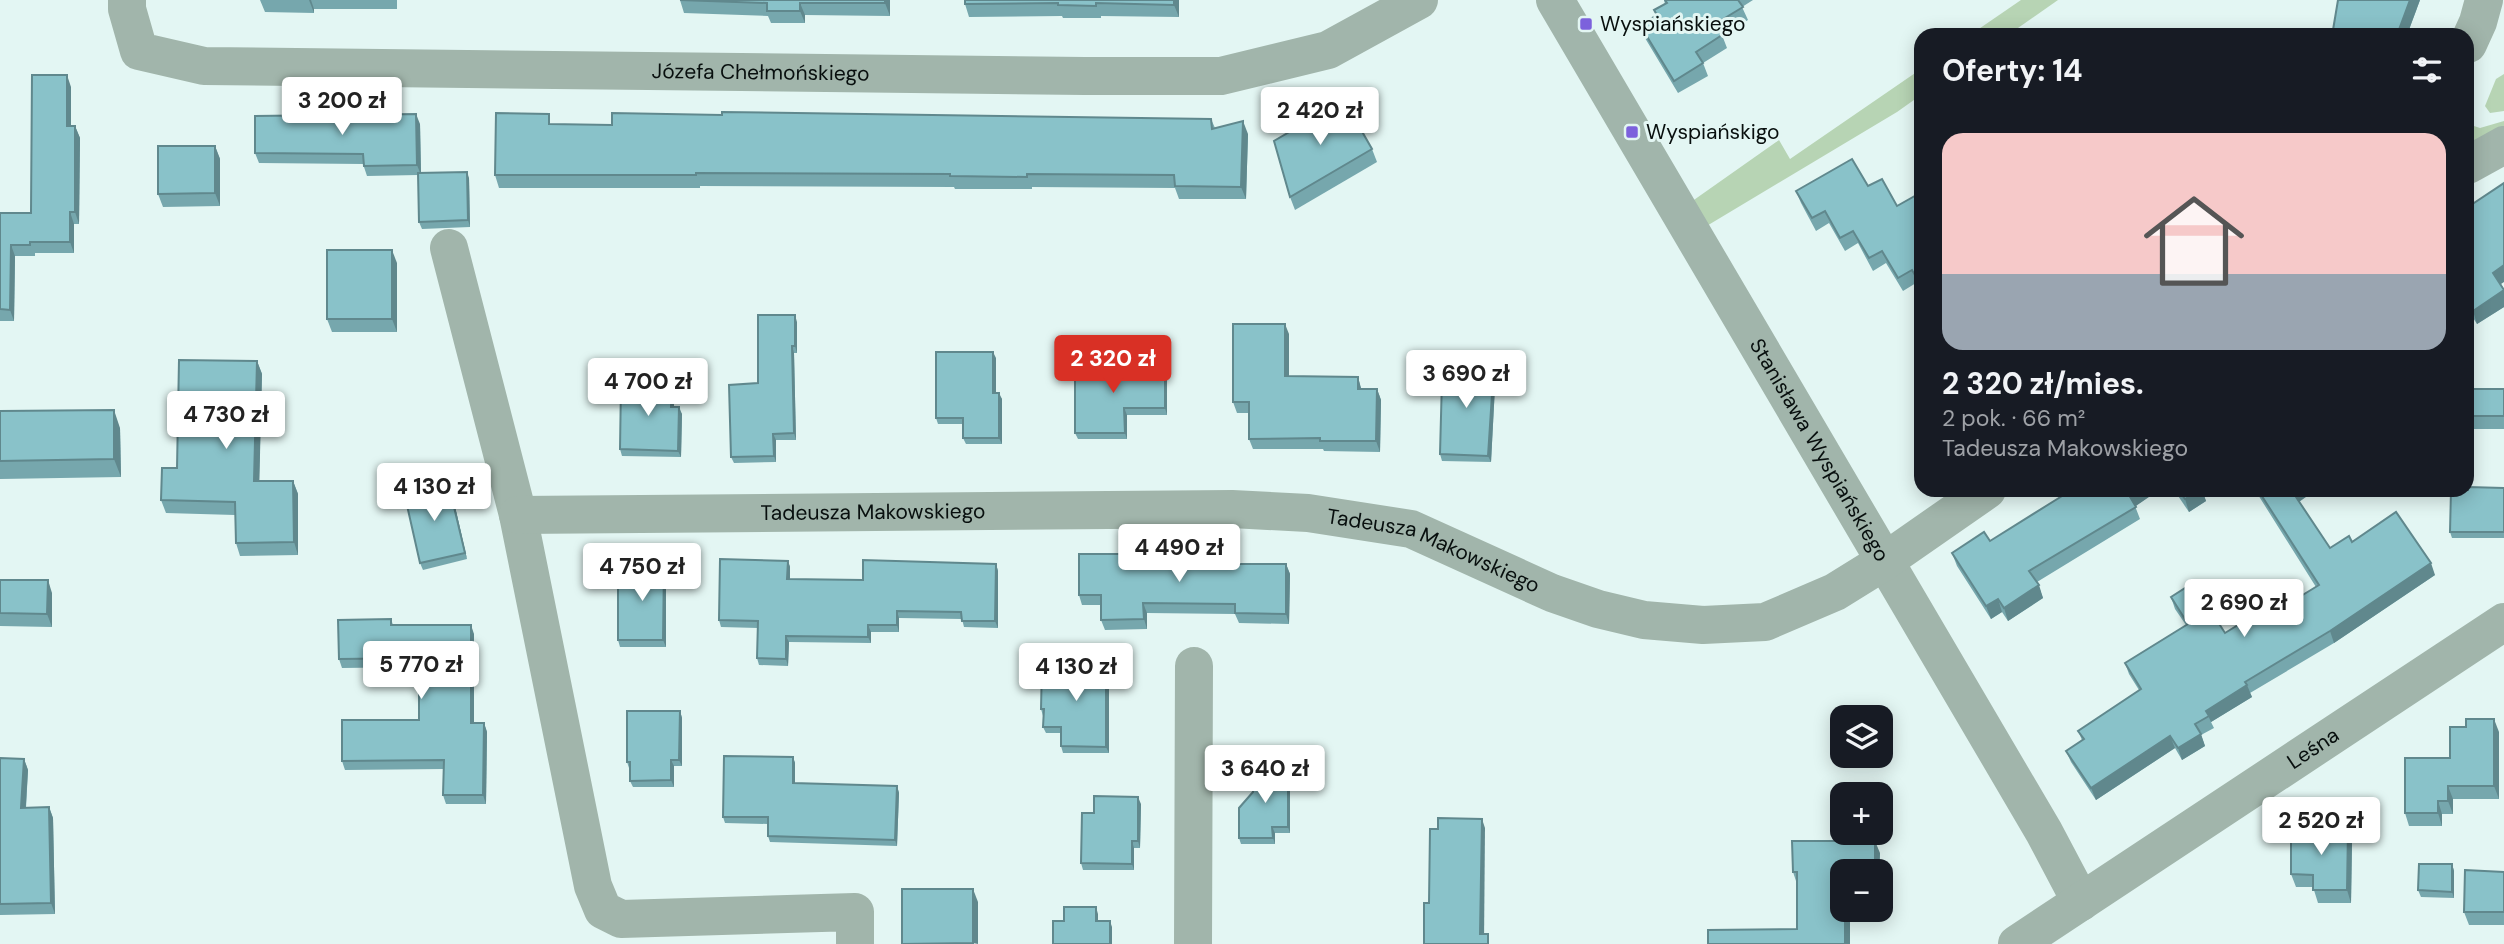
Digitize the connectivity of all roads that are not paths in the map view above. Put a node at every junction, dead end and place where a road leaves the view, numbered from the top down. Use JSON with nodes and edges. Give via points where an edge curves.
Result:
{"nodes":[{"id":1,"x":127,"y":0,"type":"edge"},
{"id":2,"x":1419,"y":0,"type":"edge"},
{"id":3,"x":1555,"y":0,"type":"edge"},
{"id":4,"x":2484,"y":0,"type":"edge"},
{"id":5,"x":2474,"y":31,"type":"edge"},
{"id":6,"x":2504,"y":145,"type":"edge"},
{"id":7,"x":2474,"y":162,"type":"edge"},
{"id":8,"x":449,"y":248,"type":"dead end"},
{"id":9,"x":1977,"y":497,"type":"edge"},
{"id":10,"x":518,"y":515,"type":"junction"},
{"id":11,"x":1885,"y":561,"type":"junction"},
{"id":12,"x":2504,"y":622,"type":"edge"},
{"id":13,"x":1194,"y":666,"type":"dead end"},
{"id":14,"x":2081,"y":902,"type":"junction"},
{"id":15,"x":855,"y":944,"type":"edge"},
{"id":16,"x":1193,"y":944,"type":"edge"},
{"id":17,"x":2017,"y":944,"type":"edge"}],
"edges":[{"from":1,"to":2,"type":"street","name":"Józefa Chełmońskiego","via":[[139,51],[204,66],[1085,76],[1221,76],[1328,50]]},
{"from":3,"to":11,"type":"street","name":"Stanisława Wyspiańskiego"},
{"from":4,"to":5,"type":"street"},
{"from":6,"to":7,"type":"street"},
{"from":8,"to":10,"type":"street"},
{"from":9,"to":11,"type":"street","name":"Tadeusza Makowskiego"},
{"from":10,"to":11,"type":"street","name":"Tadeusza Makowskiego","via":[[1232,509],[1308,513],[1411,529],[1598,609],[1644,620],[1703,625],[1765,622],[1835,592]]},
{"from":10,"to":15,"type":"street","via":[[593,886],[603,910],[621,919],[855,912]]},
{"from":11,"to":14,"type":"street","name":"Stanisława Wyspiańskiego"},
{"from":12,"to":14,"type":"street","name":"Leśna"},
{"from":13,"to":16,"type":"street"},
{"from":14,"to":17,"type":"street","name":"Leśna"}]}
